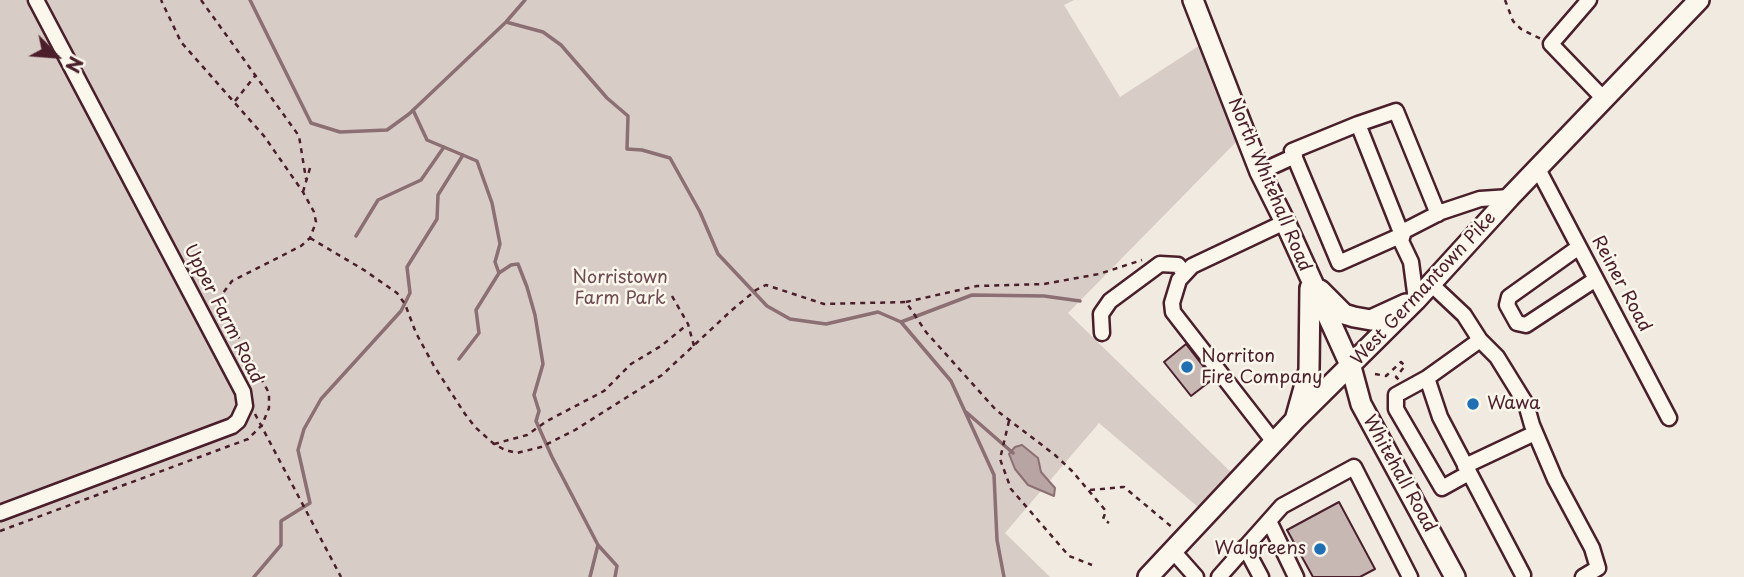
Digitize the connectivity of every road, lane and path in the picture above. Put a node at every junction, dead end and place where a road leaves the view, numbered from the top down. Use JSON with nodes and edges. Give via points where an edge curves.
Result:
{"nodes":[{"id":1,"x":36,"y":0,"type":"edge"},
{"id":2,"x":201,"y":0,"type":"edge"},
{"id":3,"x":1193,"y":0,"type":"edge"},
{"id":4,"x":1505,"y":0,"type":"edge"},
{"id":5,"x":1589,"y":0,"type":"edge"},
{"id":6,"x":1699,"y":0,"type":"edge"},
{"id":7,"x":1551,"y":44,"type":"junction"},
{"id":8,"x":255,"y":76,"type":"junction"},
{"id":9,"x":1604,"y":99,"type":"junction"},
{"id":10,"x":235,"y":101,"type":"dead end"},
{"id":11,"x":1358,"y":124,"type":"junction"},
{"id":12,"x":1295,"y":156,"type":"junction"},
{"id":13,"x":310,"y":168,"type":"dead end"},
{"id":14,"x":1538,"y":169,"type":"junction"},
{"id":15,"x":1260,"y":172,"type":"junction"},
{"id":16,"x":306,"y":179,"type":"junction"},
{"id":17,"x":303,"y":192,"type":"dead end"},
{"id":18,"x":1510,"y":198,"type":"junction"},
{"id":19,"x":1438,"y":214,"type":"junction"},
{"id":20,"x":1285,"y":222,"type":"junction"},
{"id":21,"x":1402,"y":235,"type":"junction"},
{"id":22,"x":310,"y":238,"type":"dead end"},
{"id":23,"x":1579,"y":247,"type":"junction"},
{"id":24,"x":1160,"y":264,"type":"junction"},
{"id":25,"x":1184,"y":273,"type":"junction"},
{"id":26,"x":1596,"y":279,"type":"junction"},
{"id":27,"x":1310,"y":280,"type":"junction"},
{"id":28,"x":1432,"y":284,"type":"junction"},
{"id":29,"x":673,"y":296,"type":"dead end"},
{"id":30,"x":1416,"y":300,"type":"junction"},
{"id":31,"x":905,"y":302,"type":"junction"},
{"id":32,"x":688,"y":324,"type":"junction"},
{"id":33,"x":1102,"y":333,"type":"dead end"},
{"id":34,"x":1480,"y":340,"type":"junction"},
{"id":35,"x":694,"y":346,"type":"junction"},
{"id":36,"x":1351,"y":367,"type":"junction"},
{"id":37,"x":1375,"y":374,"type":"dead end"},
{"id":38,"x":1427,"y":378,"type":"junction"},
{"id":39,"x":1408,"y":388,"type":"junction"},
{"id":40,"x":1669,"y":418,"type":"dead end"},
{"id":41,"x":1295,"y":420,"type":"junction"},
{"id":42,"x":1009,"y":421,"type":"junction"},
{"id":43,"x":262,"y":425,"type":"dead end"},
{"id":44,"x":1535,"y":433,"type":"junction"},
{"id":45,"x":1274,"y":442,"type":"junction"},
{"id":46,"x":494,"y":444,"type":"junction"},
{"id":47,"x":1467,"y":470,"type":"junction"},
{"id":48,"x":1088,"y":491,"type":"junction"},
{"id":49,"x":0,"y":513,"type":"edge"},
{"id":50,"x":1269,"y":521,"type":"junction"},
{"id":51,"x":1109,"y":523,"type":"dead end"},
{"id":52,"x":1178,"y":544,"type":"junction"},
{"id":53,"x":1245,"y":547,"type":"junction"},
{"id":54,"x":1092,"y":565,"type":"dead end"},
{"id":55,"x":1405,"y":575,"type":"edge"},
{"id":56,"x":341,"y":577,"type":"edge"},
{"id":57,"x":1148,"y":577,"type":"edge"},
{"id":58,"x":1196,"y":577,"type":"edge"},
{"id":59,"x":1219,"y":577,"type":"edge"},
{"id":60,"x":1261,"y":577,"type":"edge"},
{"id":61,"x":1296,"y":577,"type":"edge"},
{"id":62,"x":1455,"y":577,"type":"edge"},
{"id":63,"x":1523,"y":577,"type":"edge"},
{"id":64,"x":1583,"y":577,"type":"edge"}],
"edges":[{"from":1,"to":49,"type":"street","name":"Upper Farm Road","via":[[243,392],[245,406],[232,426]]},
{"from":2,"to":8,"type":"path"},
{"from":3,"to":15,"type":"main road","name":"North Whitehall Road"},
{"from":4,"to":7,"type":"path","via":[[1521,29]]},
{"from":5,"to":7,"type":"street"},
{"from":6,"to":9,"type":"main road","name":"West Germantown Pike"},
{"from":7,"to":9,"type":"street"},
{"from":8,"to":10,"type":"path"},
{"from":8,"to":16,"type":"path","via":[[299,136]]},
{"from":9,"to":14,"type":"main road","name":"West Germantown Pike"},
{"from":11,"to":12,"type":"street","via":[[1292,151]]},
{"from":11,"to":19,"type":"street","via":[[1396,111]]},
{"from":11,"to":21,"type":"street"},
{"from":12,"to":15,"type":"street"},
{"from":12,"to":21,"type":"street","via":[[1339,263]]},
{"from":13,"to":16,"type":"path"},
{"from":14,"to":18,"type":"main road","name":"West Germantown Pike"},
{"from":14,"to":23,"type":"street","name":"Reiner Road"},
{"from":15,"to":20,"type":"main road","name":"North Whitehall Road"},
{"from":16,"to":17,"type":"path"},
{"from":18,"to":19,"type":"street","via":[[1480,199]]},
{"from":18,"to":28,"type":"main road","name":"West Germantown Pike"},
{"from":19,"to":21,"type":"street"},
{"from":20,"to":25,"type":"street"},
{"from":20,"to":27,"type":"main road","name":"North Whitehall Road"},
{"from":21,"to":30,"type":"street"},
{"from":22,"to":46,"type":"path","via":[[397,293],[440,376],[475,427]]},
{"from":23,"to":26,"type":"street","name":"Reiner Road"},
{"from":23,"to":26,"type":"street","via":[[1509,297],[1507,305],[1517,323],[1526,325]]},
{"from":24,"to":25,"type":"street","via":[[1178,265]]},
{"from":24,"to":31,"type":"path","via":[[1150,258],[1044,284],[977,286]]},
{"from":24,"to":33,"type":"street","via":[[1111,301],[1101,314]]},
{"from":25,"to":45,"type":"street","via":[[1173,294],[1173,312]]},
{"from":26,"to":40,"type":"street","name":"Reiner Road"},
{"from":27,"to":30,"type":"main road","via":[[1354,317],[1371,320]]},
{"from":27,"to":36,"type":"main road","name":"North Whitehall Road"},
{"from":27,"to":41,"type":"main road","via":[[1310,361]]},
{"from":28,"to":30,"type":"main road","name":"West Germantown Pike"},
{"from":28,"to":34,"type":"street","via":[[1464,315]]},
{"from":29,"to":32,"type":"path"},
{"from":30,"to":36,"type":"main road","name":"West Germantown Pike"},
{"from":31,"to":35,"type":"path","via":[[824,304],[766,285]]},
{"from":31,"to":42,"type":"path","via":[[941,349]]},
{"from":32,"to":35,"type":"path"},
{"from":32,"to":46,"type":"path","via":[[631,364],[604,391],[527,435]]},
{"from":34,"to":38,"type":"street"},
{"from":34,"to":44,"type":"street","via":[[1497,357],[1526,404]]},
{"from":35,"to":46,"type":"path","via":[[662,375],[541,447],[517,453]]},
{"from":36,"to":41,"type":"main road","name":"West Germantown Pike"},
{"from":36,"to":62,"type":"main road","name":"Whitehall Road","via":[[1361,404]]},
{"from":37,"to":39,"type":"path","via":[[1387,376],[1401,362],[1405,366],[1396,377]]},
{"from":38,"to":39,"type":"street"},
{"from":38,"to":47,"type":"street"},
{"from":39,"to":47,"type":"street","via":[[1396,395],[1396,409],[1442,488]]},
{"from":41,"to":45,"type":"main road","name":"West Germantown Pike"},
{"from":42,"to":48,"type":"path","via":[[1055,455]]},
{"from":42,"to":54,"type":"path","via":[[1000,459],[1011,489],[1069,556]]},
{"from":43,"to":56,"type":"path"},
{"from":44,"to":47,"type":"street"},
{"from":44,"to":64,"type":"street","via":[[1592,548],[1598,568]]},
{"from":45,"to":52,"type":"main road","name":"West Germantown Pike"},
{"from":47,"to":63,"type":"street"},
{"from":48,"to":51,"type":"path","via":[[1106,511],[1102,519]]},
{"from":48,"to":52,"type":"path","via":[[1124,487]]},
{"from":50,"to":53,"type":"street"},
{"from":50,"to":55,"type":"street","via":[[1282,506],[1354,467]]},
{"from":50,"to":61,"type":"street"},
{"from":52,"to":57,"type":"main road","name":"West Germantown Pike"},
{"from":52,"to":58,"type":"street"},
{"from":53,"to":59,"type":"street"},
{"from":53,"to":60,"type":"street"}]}
